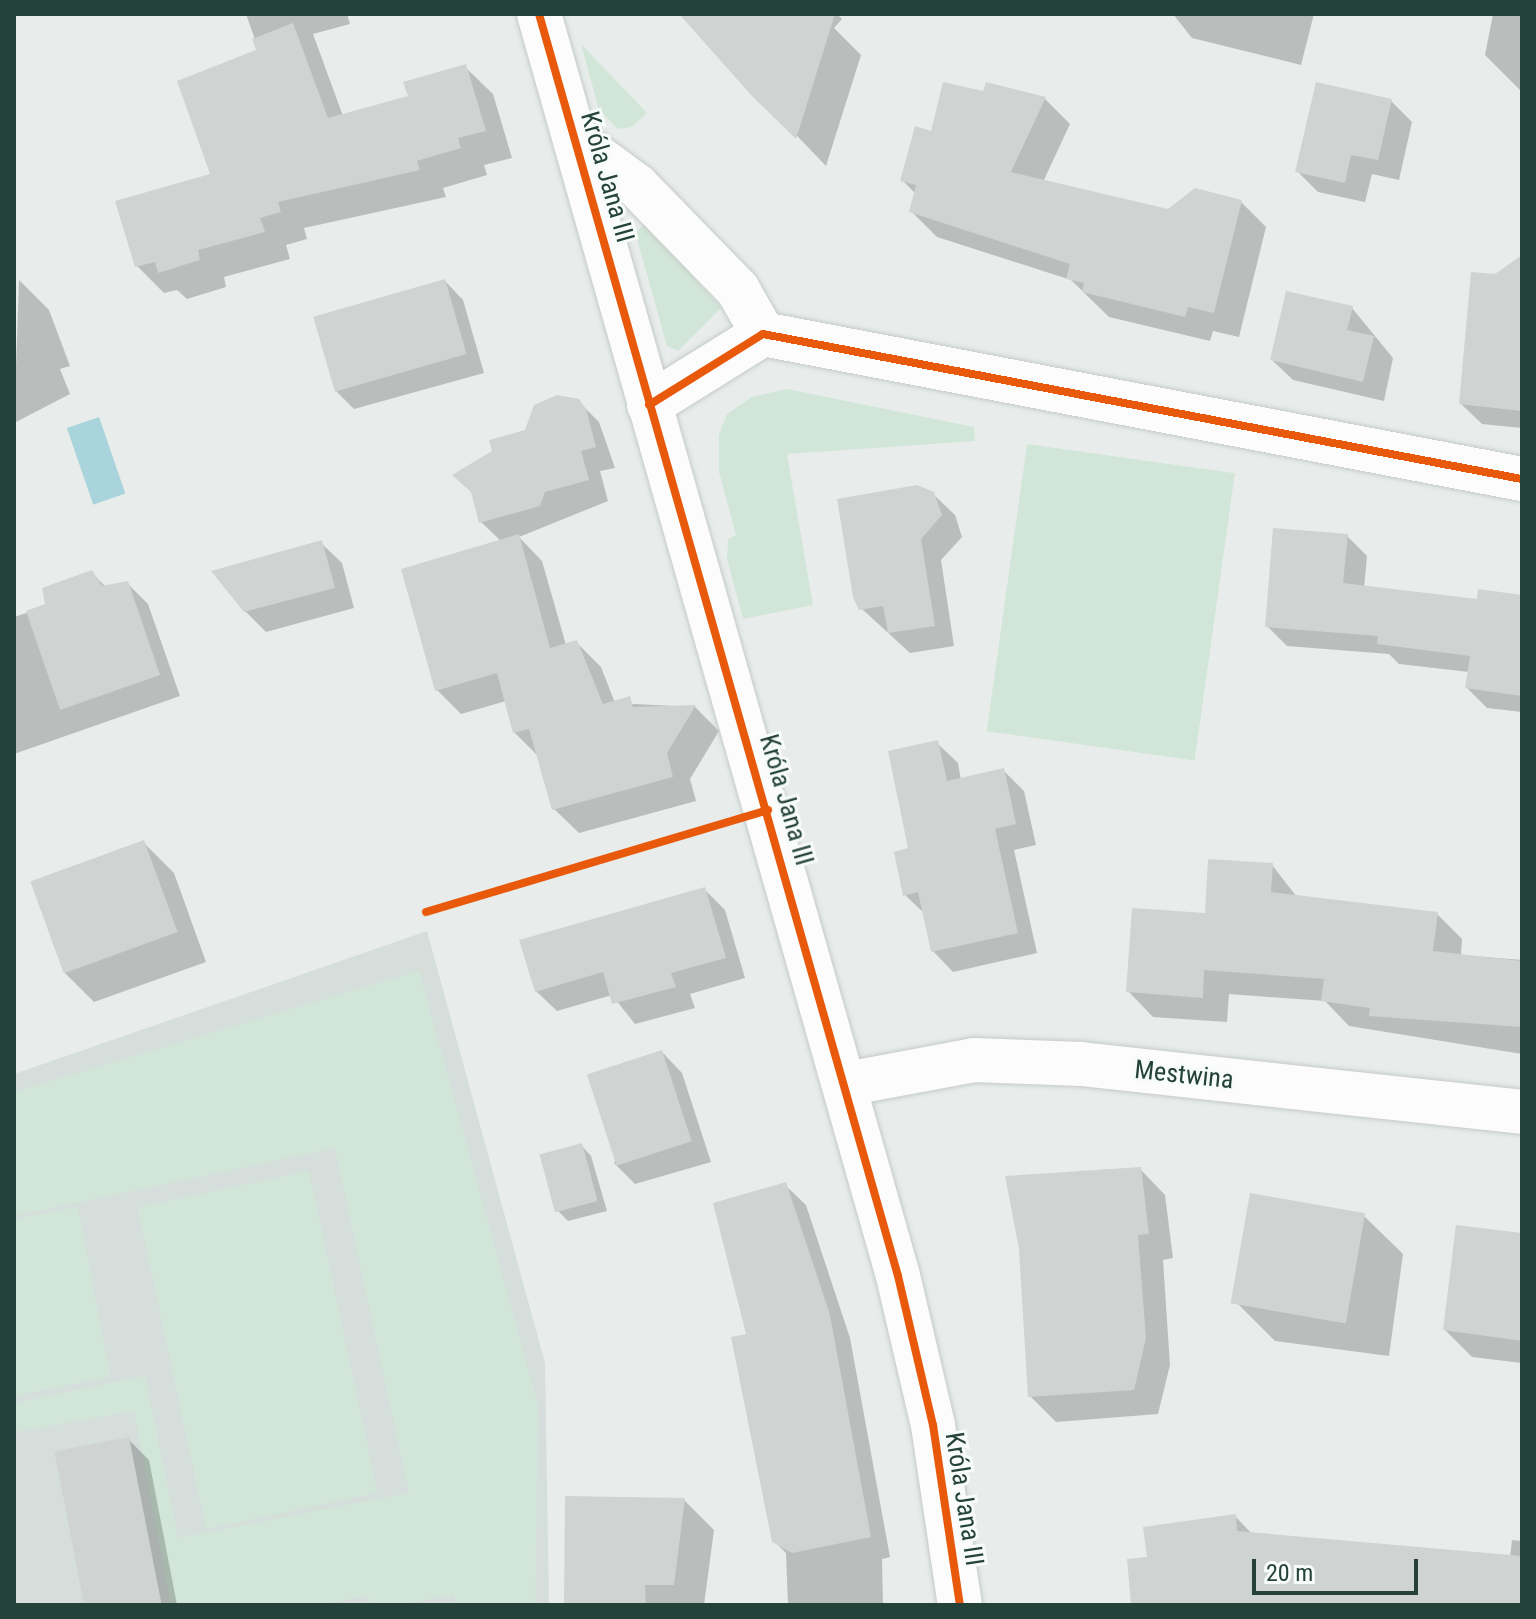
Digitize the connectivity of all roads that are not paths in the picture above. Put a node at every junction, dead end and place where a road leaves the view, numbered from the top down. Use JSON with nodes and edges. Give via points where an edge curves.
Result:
{"nodes":[{"id":1,"x":539,"y":14,"type":"edge"},
{"id":2,"x":577,"y":142,"type":"junction"},
{"id":3,"x":763,"y":334,"type":"junction"},
{"id":4,"x":649,"y":405,"type":"junction"},
{"id":5,"x":1522,"y":479,"type":"edge"},
{"id":6,"x":846,"y":1084,"type":"junction"},
{"id":7,"x":1522,"y":1112,"type":"edge"},
{"id":8,"x":960,"y":1605,"type":"edge"}],
"edges":[{"from":1,"to":2,"type":"street","name":"Króla Jana III"},
{"from":2,"to":3,"type":"street","via":[[637,186],[698,248],[738,290]]},
{"from":2,"to":4,"type":"street","name":"Króla Jana III"},
{"from":3,"to":4,"type":"street"},
{"from":3,"to":5,"type":"street"},
{"from":4,"to":6,"type":"street","name":"Króla Jana III"},
{"from":6,"to":7,"type":"street","name":"Mestwina","via":[[974,1060],[1081,1064]]},
{"from":6,"to":8,"type":"street","name":"Króla Jana III","via":[[933,1425]]}]}
